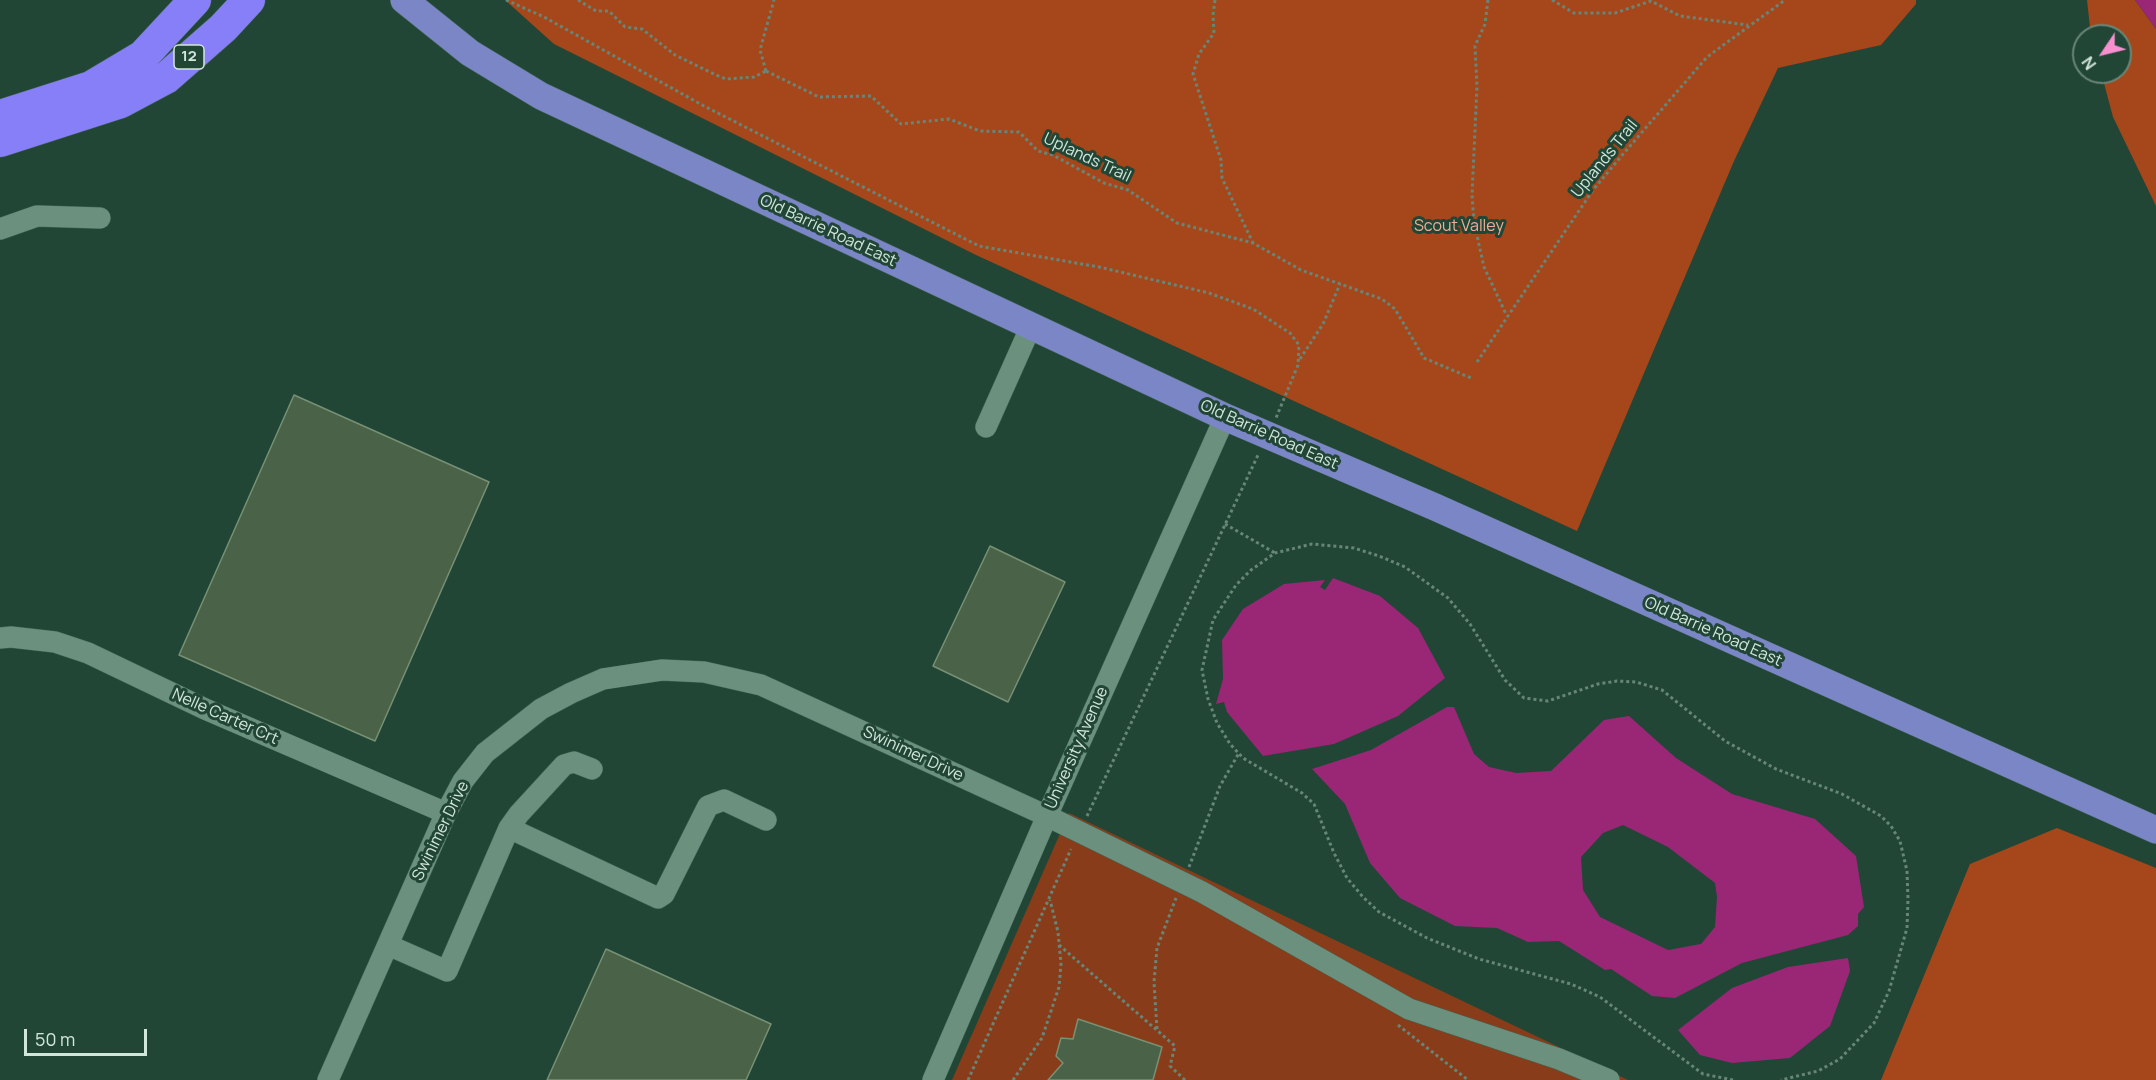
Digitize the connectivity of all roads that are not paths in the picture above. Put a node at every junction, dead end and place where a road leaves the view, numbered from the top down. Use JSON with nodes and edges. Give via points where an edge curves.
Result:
{"nodes":[{"id":1,"x":195,"y":0,"type":"edge"},
{"id":2,"x":249,"y":0,"type":"edge"},
{"id":3,"x":404,"y":0,"type":"edge"},
{"id":4,"x":0,"y":116,"type":"edge"},
{"id":5,"x":0,"y":141,"type":"edge"},
{"id":6,"x":100,"y":218,"type":"dead end"},
{"id":7,"x":0,"y":229,"type":"edge"},
{"id":8,"x":1031,"y":326,"type":"junction"},
{"id":9,"x":1225,"y":417,"type":"junction"},
{"id":10,"x":986,"y":427,"type":"dead end"},
{"id":11,"x":0,"y":638,"type":"edge"},
{"id":12,"x":592,"y":769,"type":"dead end"},
{"id":13,"x":446,"y":813,"type":"junction"},
{"id":14,"x":1047,"y":816,"type":"junction"},
{"id":15,"x":765,"y":820,"type":"dead end"},
{"id":16,"x":509,"y":828,"type":"junction"},
{"id":17,"x":2156,"y":830,"type":"edge"},
{"id":18,"x":388,"y":945,"type":"junction"},
{"id":19,"x":328,"y":1080,"type":"edge"},
{"id":20,"x":933,"y":1080,"type":"edge"},
{"id":21,"x":1609,"y":1080,"type":"edge"}],
"edges":[{"from":1,"to":4,"type":"highway","via":[[143,56],[91,87]]},
{"from":2,"to":5,"type":"highway","number":"12","via":[[165,78],[121,102]]},
{"from":3,"to":8,"type":"main road","name":"Old Barrie Road East","via":[[470,53],[541,96]]},
{"from":6,"to":7,"type":"street","via":[[37,216]]},
{"from":8,"to":9,"type":"main road","name":"Old Barrie Road East"},
{"from":8,"to":10,"type":"street"},
{"from":9,"to":14,"type":"street","name":"University Avenue"},
{"from":9,"to":17,"type":"main road","name":"Old Barrie Road East"},
{"from":11,"to":13,"type":"street","name":"Nelle Carter Crt","via":[[55,642],[88,653],[205,709]]},
{"from":12,"to":16,"type":"street","via":[[574,762],[564,765]]},
{"from":13,"to":14,"type":"street","name":"Swinimer Drive","via":[[463,781],[485,753],[541,709],[603,679],[662,670],[704,672],[761,685]]},
{"from":13,"to":18,"type":"street","name":"Swinimer Drive"},
{"from":14,"to":20,"type":"street","name":"University Avenue"},
{"from":14,"to":21,"type":"street","name":"Swinimer Drive","via":[[1202,892],[1409,1009],[1560,1059]]},
{"from":15,"to":16,"type":"street","via":[[724,800],[708,806],[664,894],[658,898]]},
{"from":16,"to":18,"type":"street","via":[[447,971]]},
{"from":18,"to":19,"type":"street","name":"Swinimer Drive"}]}
